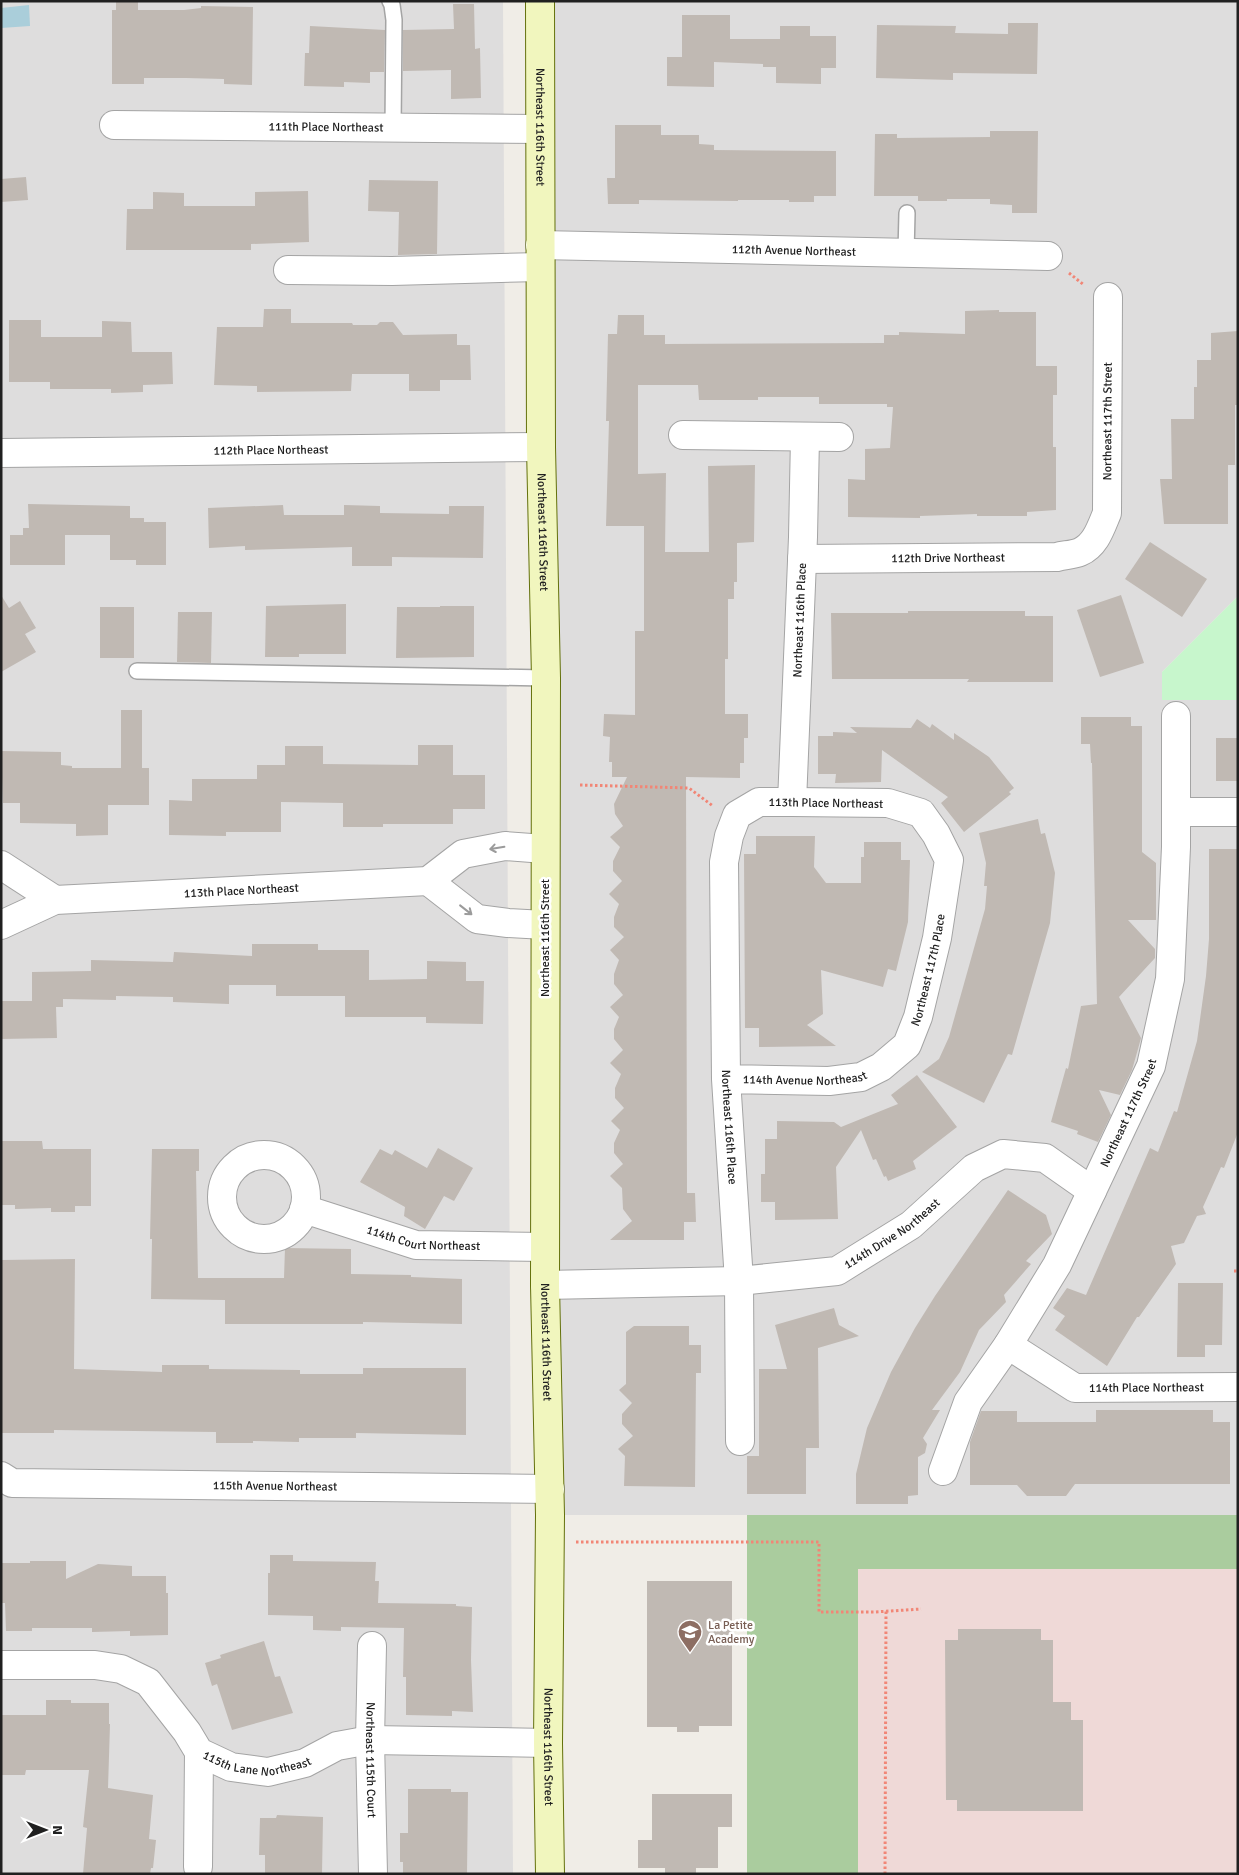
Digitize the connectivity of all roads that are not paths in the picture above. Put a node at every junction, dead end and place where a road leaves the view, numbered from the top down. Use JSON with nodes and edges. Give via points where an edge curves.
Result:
{"nodes":[{"id":1,"x":390,"y":1,"type":"edge"},
{"id":2,"x":540,"y":1,"type":"edge"},
{"id":3,"x":114,"y":125,"type":"dead end"},
{"id":4,"x":393,"y":128,"type":"junction"},
{"id":5,"x":540,"y":129,"type":"junction"},
{"id":6,"x":906,"y":213,"type":"dead end"},
{"id":7,"x":906,"y":253,"type":"junction"},
{"id":8,"x":540,"y":256,"type":"junction"},
{"id":9,"x":1048,"y":256,"type":"road end"},
{"id":10,"x":288,"y":270,"type":"dead end"},
{"id":11,"x":1108,"y":300,"type":"road end"},
{"id":12,"x":683,"y":436,"type":"dead end"},
{"id":13,"x":805,"y":437,"type":"junction"},
{"id":14,"x":840,"y":437,"type":"dead end"},
{"id":15,"x":540,"y":447,"type":"junction"},
{"id":16,"x":1,"y":453,"type":"edge"},
{"id":17,"x":1092,"y":544,"type":"joint"},
{"id":18,"x":802,"y":559,"type":"junction"},
{"id":19,"x":137,"y":671,"type":"dead end"},
{"id":20,"x":546,"y":678,"type":"junction"},
{"id":21,"x":1176,"y":716,"type":"dead end"},
{"id":22,"x":792,"y":802,"type":"junction"},
{"id":23,"x":1176,"y":812,"type":"junction"},
{"id":24,"x":1238,"y":812,"type":"edge"},
{"id":25,"x":728,"y":814,"type":"joint"},
{"id":26,"x":546,"y":849,"type":"junction"},
{"id":27,"x":949,"y":860,"type":"joint"},
{"id":28,"x":1,"y":865,"type":"edge"},
{"id":29,"x":428,"y":881,"type":"junction"},
{"id":30,"x":55,"y":900,"type":"junction"},
{"id":31,"x":1,"y":925,"type":"edge"},
{"id":32,"x":545,"y":925,"type":"junction"},
{"id":33,"x":881,"y":1067,"type":"joint"},
{"id":34,"x":726,"y":1080,"type":"junction"},
{"id":35,"x":1092,"y":1191,"type":"junction"},
{"id":36,"x":304,"y":1210,"type":"dead end"},
{"id":37,"x":546,"y":1246,"type":"junction"},
{"id":38,"x":739,"y":1281,"type":"junction"},
{"id":39,"x":545,"y":1285,"type":"junction"},
{"id":40,"x":1008,"y":1345,"type":"junction"},
{"id":41,"x":1238,"y":1388,"type":"edge"},
{"id":42,"x":740,"y":1441,"type":"dead end"},
{"id":43,"x":943,"y":1471,"type":"dead end"},
{"id":44,"x":1,"y":1476,"type":"edge"},
{"id":45,"x":550,"y":1489,"type":"junction"},
{"id":46,"x":372,"y":1646,"type":"dead end"},
{"id":47,"x":1,"y":1665,"type":"edge"},
{"id":48,"x":370,"y":1740,"type":"junction"},
{"id":49,"x":548,"y":1743,"type":"junction"},
{"id":50,"x":199,"y":1752,"type":"junction"},
{"id":51,"x":198,"y":1867,"type":"dead end"},
{"id":52,"x":373,"y":1874,"type":"edge"},
{"id":53,"x":550,"y":1874,"type":"edge"}],
"edges":[{"from":1,"to":4,"type":"lane","via":[[394,20]]},
{"from":2,"to":5,"type":"street","name":"Northeast 116th Street"},
{"from":3,"to":4,"type":"street","name":"111th Place Northeast"},
{"from":4,"to":5,"type":"street","name":"111th Place Northeast"},
{"from":5,"to":8,"type":"street","name":"Northeast 116th Street"},
{"from":6,"to":7,"type":"lane"},
{"from":7,"to":8,"type":"street","name":"112th Avenue Northeast"},
{"from":7,"to":9,"type":"street","name":"112th Avenue Northeast"},
{"from":8,"to":10,"type":"street","name":"112th Avenue Northeast","via":[[392,270]]},
{"from":8,"to":15,"type":"street","name":"Northeast 116th Street"},
{"from":11,"to":17,"type":"street","name":"Northeast 117th Street","via":[[1107,513]]},
{"from":12,"to":13,"type":"street"},
{"from":13,"to":14,"type":"street"},
{"from":13,"to":18,"type":"street","name":"Northeast 116th Place"},
{"from":15,"to":16,"type":"street","name":"112th Place Northeast"},
{"from":15,"to":20,"type":"street","name":"Northeast 116th Street"},
{"from":17,"to":18,"type":"street","name":"112th Drive Northeast","via":[[1080,552],[1057,557]]},
{"from":18,"to":22,"type":"street","name":"Northeast 116th Place"},
{"from":19,"to":20,"type":"lane"},
{"from":20,"to":26,"type":"street","name":"Northeast 116th Street"},
{"from":21,"to":23,"type":"street","name":"Northeast 117th Street"},
{"from":22,"to":25,"type":"street","name":"113th Place Northeast","via":[[759,802]]},
{"from":22,"to":27,"type":"street","name":"113th Place Northeast","via":[[888,804],[921,813]]},
{"from":23,"to":24,"type":"street"},
{"from":23,"to":35,"type":"street","name":"Northeast 117th Street","via":[[1170,979],[1151,1066]]},
{"from":25,"to":34,"type":"street","name":"Northeast 116th Place","via":[[729,836],[724,862]]},
{"from":26,"to":29,"type":"street","one_way":true,"via":[[505,846],[463,854]]},
{"from":26,"to":32,"type":"street","name":"Northeast 116th Street"},
{"from":27,"to":33,"type":"street","name":"Northeast 117th Place","via":[[937,938],[918,1017],[907,1045]]},
{"from":28,"to":30,"type":"street"},
{"from":29,"to":30,"type":"street","name":"113th Place Northeast"},
{"from":29,"to":32,"type":"street","one_way":true,"via":[[477,919]]},
{"from":30,"to":31,"type":"street","name":"113th Place Northeast"},
{"from":32,"to":37,"type":"street","name":"Northeast 116th Street"},
{"from":33,"to":34,"type":"street","name":"114th Avenue Northeast","via":[[861,1077],[829,1081]]},
{"from":34,"to":38,"type":"street","name":"Northeast 116th Place"},
{"from":35,"to":38,"type":"street","name":"114th Drive Northeast","via":[[1045,1158],[1003,1154],[974,1168],[911,1224],[837,1271]]},
{"from":35,"to":40,"type":"street","name":"Northeast 117th Street","via":[[1057,1265]]},
{"from":36,"to":37,"type":"street","name":"114th Court Northeast","via":[[416,1245]]},
{"from":37,"to":39,"type":"street","name":"Northeast 116th Street"},
{"from":38,"to":39,"type":"street","name":"114th Drive Northeast"},
{"from":38,"to":42,"type":"street","name":"Northeast 116th Place"},
{"from":39,"to":45,"type":"street","name":"Northeast 116th Street"},
{"from":40,"to":41,"type":"street","name":"114th Place Northeast","via":[[1074,1388]]},
{"from":40,"to":43,"type":"street","name":"Northeast 117th Street","via":[[968,1402]]},
{"from":44,"to":45,"type":"street","name":"115th Avenue Northeast","via":[[12,1483]]},
{"from":45,"to":49,"type":"street","name":"Northeast 116th Street"},
{"from":46,"to":48,"type":"street","name":"Northeast 115th Court"},
{"from":47,"to":50,"type":"street","name":"115th Lane Northeast","via":[[95,1665],[120,1669],[148,1682]]},
{"from":48,"to":49,"type":"street","name":"115th Lane Northeast"},
{"from":48,"to":50,"type":"street","name":"115th Lane Northeast","via":[[337,1746],[305,1763],[268,1772],[231,1767]]},
{"from":48,"to":52,"type":"street","name":"Northeast 115th Court"},
{"from":49,"to":53,"type":"street","name":"Northeast 116th Street"},
{"from":50,"to":51,"type":"street"}]}
